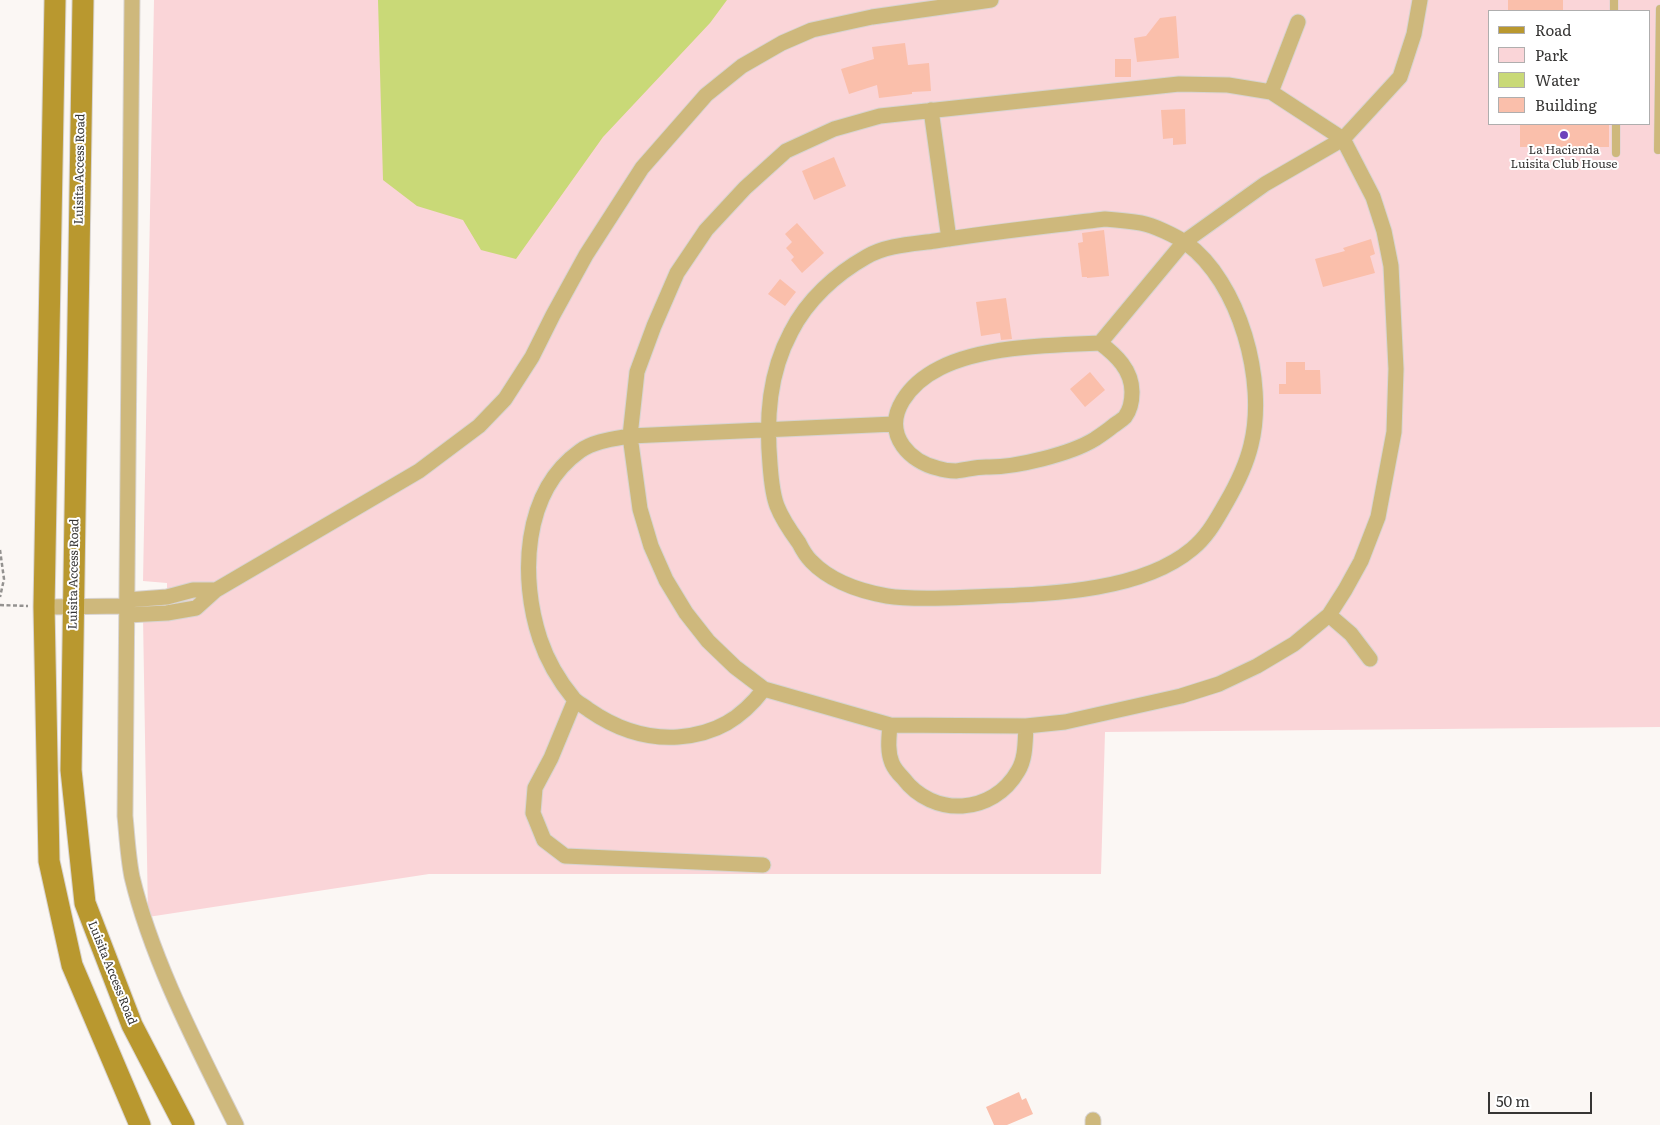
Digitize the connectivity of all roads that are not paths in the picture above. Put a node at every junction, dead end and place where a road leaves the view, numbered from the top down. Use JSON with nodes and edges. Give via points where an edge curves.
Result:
{"nodes":[{"id":1,"x":55,"y":0,"type":"edge"},
{"id":2,"x":83,"y":0,"type":"edge"},
{"id":3,"x":132,"y":0,"type":"edge"},
{"id":4,"x":992,"y":0,"type":"edge"},
{"id":5,"x":1420,"y":0,"type":"edge"},
{"id":6,"x":1660,"y":9,"type":"edge"},
{"id":7,"x":1298,"y":22,"type":"dead end"},
{"id":8,"x":1271,"y":92,"type":"junction"},
{"id":9,"x":930,"y":110,"type":"junction"},
{"id":10,"x":1616,"y":125,"type":"edge"},
{"id":11,"x":1344,"y":140,"type":"junction"},
{"id":12,"x":1658,"y":150,"type":"dead end"},
{"id":13,"x":1616,"y":153,"type":"dead end"},
{"id":14,"x":949,"y":239,"type":"junction"},
{"id":15,"x":1184,"y":242,"type":"junction"},
{"id":16,"x":1100,"y":344,"type":"junction"},
{"id":17,"x":894,"y":424,"type":"junction"},
{"id":18,"x":767,"y":430,"type":"junction"},
{"id":19,"x":630,"y":436,"type":"junction"},
{"id":20,"x":73,"y":606,"type":"junction"},
{"id":21,"x":44,"y":607,"type":"junction"},
{"id":22,"x":127,"y":607,"type":"junction"},
{"id":23,"x":1328,"y":615,"type":"junction"},
{"id":24,"x":1370,"y":659,"type":"dead end"},
{"id":25,"x":764,"y":690,"type":"junction"},
{"id":26,"x":575,"y":700,"type":"junction"},
{"id":27,"x":890,"y":725,"type":"junction"},
{"id":28,"x":1026,"y":726,"type":"junction"},
{"id":29,"x":763,"y":865,"type":"dead end"},
{"id":30,"x":140,"y":1125,"type":"edge"},
{"id":31,"x":184,"y":1125,"type":"edge"},
{"id":32,"x":236,"y":1125,"type":"edge"}],
"edges":[{"from":1,"to":21,"type":"main road"},
{"from":2,"to":20,"type":"main road","name":"Luisita Access Road"},
{"from":3,"to":22,"type":"street"},
{"from":4,"to":22,"type":"street","via":[[872,17],[812,30],[742,66],[706,95],[642,168],[586,255],[532,357],[505,399],[479,426],[419,471],[216,590],[196,608],[167,613]]},
{"from":5,"to":11,"type":"street","via":[[1414,34],[1400,77]]},
{"from":6,"to":12,"type":"lane"},
{"from":7,"to":8,"type":"street"},
{"from":8,"to":9,"type":"street","via":[[1228,85],[1180,84]]},
{"from":8,"to":11,"type":"street"},
{"from":9,"to":14,"type":"street"},
{"from":9,"to":19,"type":"street","via":[[880,116],[834,129],[786,151],[744,188],[706,230],[677,273],[637,372]]},
{"from":10,"to":13,"type":"lane"},
{"from":11,"to":15,"type":"street","via":[[1266,184]]},
{"from":11,"to":23,"type":"street","via":[[1373,197],[1391,266],[1396,369],[1394,432],[1378,517],[1361,561]]},
{"from":14,"to":15,"type":"street","via":[[1105,219],[1144,223]]},
{"from":14,"to":18,"type":"street","via":[[891,248],[869,255],[825,287],[791,331],[780,358],[771,390]]},
{"from":15,"to":16,"type":"street"},
{"from":15,"to":18,"type":"street","via":[[1217,276],[1241,322],[1256,392],[1256,416],[1245,465],[1211,529],[1178,560],[1157,570],[1091,588],[1024,595],[892,597],[862,591],[836,580],[810,560],[792,534],[776,505]]},
{"from":16,"to":17,"type":"street","via":[[1010,349],[941,367],[913,387],[898,410]]},
{"from":16,"to":17,"type":"street","via":[[1110,350],[1127,370],[1132,386],[1132,404],[1125,418],[1094,440],[1057,455],[998,467],[955,471],[936,468],[907,452]]},
{"from":17,"to":18,"type":"street"},
{"from":18,"to":19,"type":"street"},
{"from":19,"to":25,"type":"street","via":[[640,509],[666,580],[686,613],[708,640]]},
{"from":19,"to":26,"type":"street","via":[[598,442],[581,450],[564,464],[552,478],[535,517],[528,568],[534,620],[555,672]]},
{"from":20,"to":21,"type":"street"},
{"from":20,"to":22,"type":"street"},
{"from":20,"to":31,"type":"main road","name":"Luisita Access Road","via":[[70,770],[85,903],[132,1025]]},
{"from":21,"to":30,"type":"main road","via":[[50,861],[72,965]]},
{"from":22,"to":32,"type":"street","via":[[125,816],[132,875],[147,929]]},
{"from":23,"to":24,"type":"street","via":[[1352,634]]},
{"from":23,"to":28,"type":"street","via":[[1294,644],[1219,684],[1103,715]]},
{"from":25,"to":26,"type":"street","via":[[751,706],[722,726],[670,738],[650,737],[631,731],[602,719]]},
{"from":25,"to":27,"type":"street"},
{"from":26,"to":29,"type":"street","via":[[535,788],[533,813],[544,840],[565,856]]},
{"from":27,"to":28,"type":"street"},
{"from":27,"to":28,"type":"street","via":[[892,763],[910,788],[936,803],[967,806],[983,803],[998,795],[1010,783],[1024,756]]}]}
